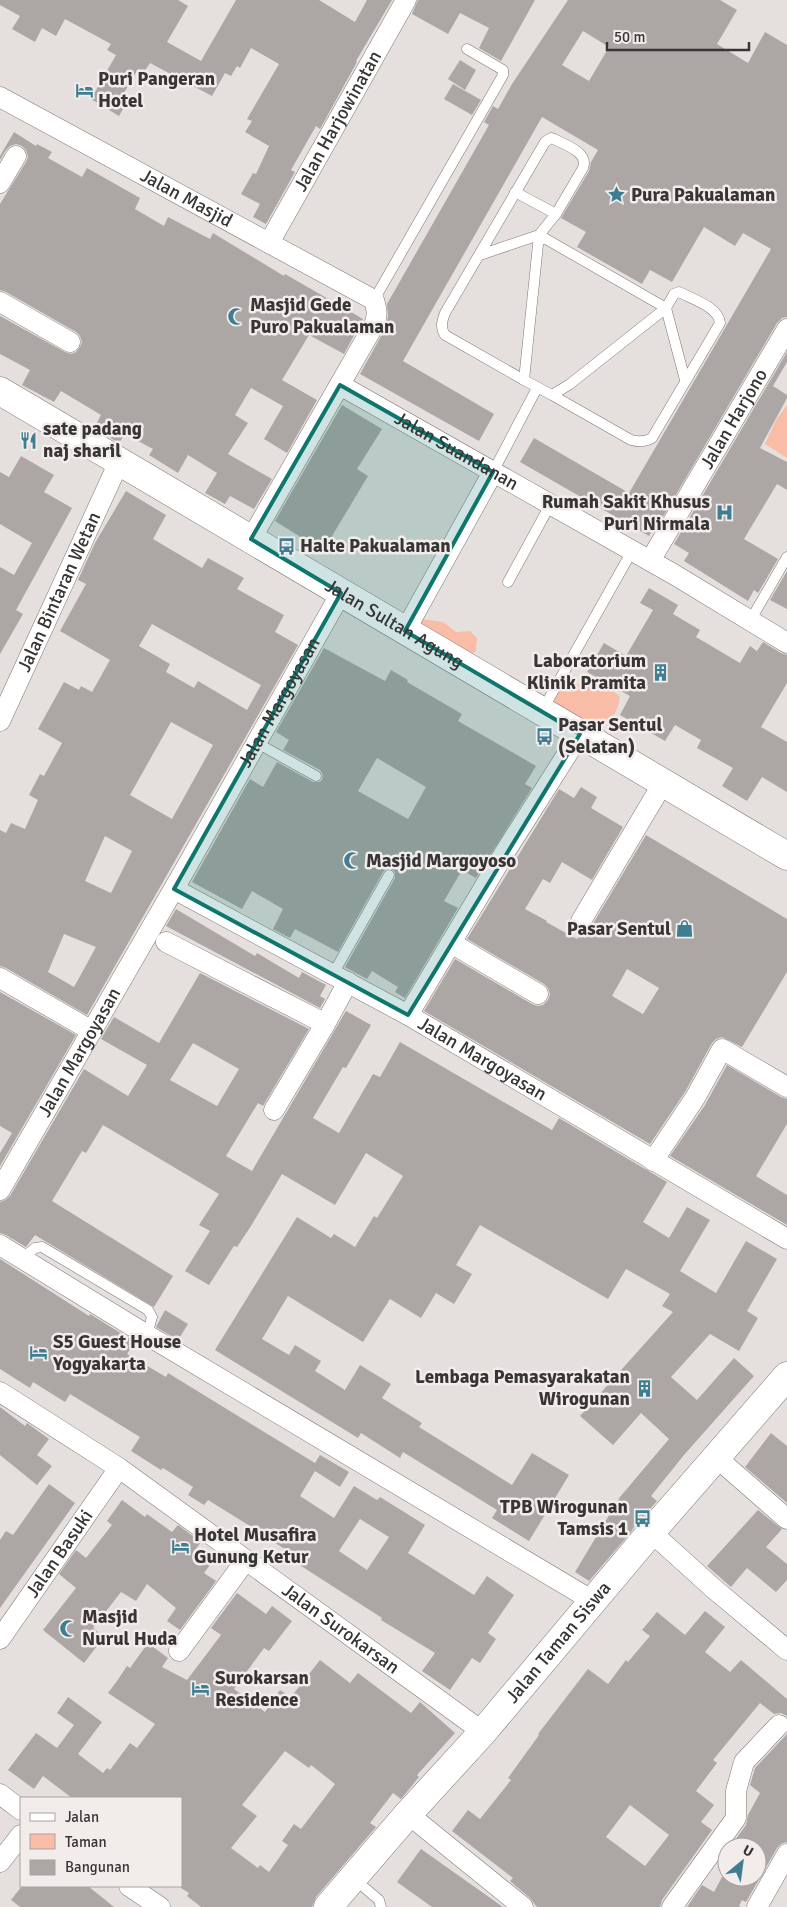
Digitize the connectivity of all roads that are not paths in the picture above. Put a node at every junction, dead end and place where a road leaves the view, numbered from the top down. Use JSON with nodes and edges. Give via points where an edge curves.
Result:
{"nodes":[{"id":1,"x":406,"y":0,"type":"edge"},
{"id":2,"x":467,"y":50,"type":"dead end"},
{"id":3,"x":0,"y":97,"type":"edge"},
{"id":4,"x":16,"y":156,"type":"dead end"},
{"id":5,"x":0,"y":183,"type":"edge"},
{"id":6,"x":515,"y":192,"type":"junction"},
{"id":7,"x":556,"y":214,"type":"junction"},
{"id":8,"x":539,"y":235,"type":"junction"},
{"id":9,"x":269,"y":243,"type":"junction"},
{"id":10,"x":480,"y":255,"type":"junction"},
{"id":11,"x":374,"y":300,"type":"junction"},
{"id":12,"x":0,"y":302,"type":"edge"},
{"id":13,"x":666,"y":308,"type":"junction"},
{"id":14,"x":787,"y":329,"type":"edge"},
{"id":15,"x":70,"y":342,"type":"dead end"},
{"id":16,"x":524,"y":380,"type":"junction"},
{"id":17,"x":685,"y":380,"type":"junction"},
{"id":18,"x":340,"y":385,"type":"junction"},
{"id":19,"x":537,"y":388,"type":"junction"},
{"id":20,"x":1,"y":395,"type":"edge"},
{"id":21,"x":552,"y":395,"type":"junction"},
{"id":22,"x":119,"y":462,"type":"junction"},
{"id":23,"x":493,"y":472,"type":"junction"},
{"id":24,"x":550,"y":505,"type":"junction"},
{"id":25,"x":251,"y":539,"type":"junction"},
{"id":26,"x":632,"y":551,"type":"junction"},
{"id":27,"x":787,"y":557,"type":"edge"},
{"id":28,"x":650,"y":561,"type":"junction"},
{"id":29,"x":508,"y":582,"type":"dead end"},
{"id":30,"x":341,"y":593,"type":"junction"},
{"id":31,"x":750,"y":621,"type":"junction"},
{"id":32,"x":405,"y":631,"type":"junction"},
{"id":33,"x":787,"y":643,"type":"edge"},
{"id":34,"x":542,"y":711,"type":"junction"},
{"id":35,"x":0,"y":720,"type":"edge"},
{"id":36,"x":580,"y":734,"type":"junction"},
{"id":37,"x":257,"y":743,"type":"junction"},
{"id":38,"x":316,"y":776,"type":"dead end"},
{"id":39,"x":663,"y":783,"type":"junction"},
{"id":40,"x":787,"y":856,"type":"edge"},
{"id":41,"x":389,"y":875,"type":"dead end"},
{"id":42,"x":174,"y":889,"type":"junction"},
{"id":43,"x":581,"y":921,"type":"dead end"},
{"id":44,"x":166,"y":942,"type":"dead end"},
{"id":45,"x":451,"y":943,"type":"junction"},
{"id":46,"x":0,"y":978,"type":"edge"},
{"id":47,"x":341,"y":978,"type":"junction"},
{"id":48,"x":538,"y":994,"type":"dead end"},
{"id":49,"x":408,"y":1015,"type":"junction"},
{"id":50,"x":324,"y":1026,"type":"junction"},
{"id":51,"x":92,"y":1031,"type":"junction"},
{"id":52,"x":787,"y":1087,"type":"edge"},
{"id":53,"x":274,"y":1110,"type":"dead end"},
{"id":54,"x":653,"y":1161,"type":"junction"},
{"id":55,"x":0,"y":1190,"type":"edge"},
{"id":56,"x":787,"y":1239,"type":"edge"},
{"id":57,"x":0,"y":1245,"type":"edge"},
{"id":58,"x":787,"y":1376,"type":"edge"},
{"id":59,"x":0,"y":1392,"type":"edge"},
{"id":60,"x":717,"y":1458,"type":"junction"},
{"id":61,"x":119,"y":1468,"type":"junction"},
{"id":62,"x":787,"y":1519,"type":"edge"},
{"id":63,"x":651,"y":1532,"type":"junction"},
{"id":64,"x":246,"y":1560,"type":"junction"},
{"id":65,"x":593,"y":1601,"type":"junction"},
{"id":66,"x":0,"y":1639,"type":"edge"},
{"id":67,"x":786,"y":1647,"type":"edge"},
{"id":68,"x":179,"y":1652,"type":"dead end"},
{"id":69,"x":779,"y":1725,"type":"dead end"},
{"id":70,"x":483,"y":1732,"type":"junction"},
{"id":71,"x":0,"y":1794,"type":"edge"},
{"id":72,"x":20,"y":1809,"type":"edge"},
{"id":73,"x":408,"y":1814,"type":"junction"},
{"id":74,"x":20,"y":1836,"type":"edge"},
{"id":75,"x":787,"y":1854,"type":"edge"},
{"id":76,"x":0,"y":1862,"type":"edge"},
{"id":77,"x":353,"y":1878,"type":"junction"},
{"id":78,"x":131,"y":1887,"type":"edge"},
{"id":79,"x":160,"y":1907,"type":"edge"},
{"id":80,"x":328,"y":1907,"type":"edge"},
{"id":81,"x":381,"y":1907,"type":"edge"},
{"id":82,"x":522,"y":1907,"type":"edge"},
{"id":83,"x":672,"y":1907,"type":"edge"},
{"id":84,"x":757,"y":1907,"type":"edge"}],
"edges":[{"from":1,"to":9,"type":"street","name":"Jalan Harjowinatan"},
{"from":2,"to":11,"type":"lane","via":[[503,70],[504,75]]},
{"from":3,"to":9,"type":"street","name":"Jalan Masjid"},
{"from":4,"to":5,"type":"street"},
{"from":6,"to":7,"type":"lane"},
{"from":6,"to":7,"type":"lane","via":[[548,139],[582,154],[585,160],[583,168]]},
{"from":6,"to":10,"type":"lane"},
{"from":7,"to":8,"type":"lane"},
{"from":8,"to":10,"type":"lane"},
{"from":8,"to":13,"type":"lane"},
{"from":8,"to":16,"type":"lane"},
{"from":9,"to":11,"type":"street","name":"Jalan Masjid"},
{"from":10,"to":16,"type":"lane","via":[[445,312],[443,331]]},
{"from":11,"to":18,"type":"street","via":[[377,310],[374,325]]},
{"from":12,"to":15,"type":"street"},
{"from":13,"to":17,"type":"lane"},
{"from":13,"to":17,"type":"lane","via":[[674,294],[679,292],[714,310],[720,317],[720,323]]},
{"from":13,"to":21,"type":"lane"},
{"from":14,"to":28,"type":"street","name":"Jalan Harjono"},
{"from":16,"to":19,"type":"lane"},
{"from":17,"to":21,"type":"lane","via":[[652,438],[643,441],[631,440]]},
{"from":18,"to":23,"type":"street","name":"Jalan Suandanan"},
{"from":18,"to":25,"type":"street"},
{"from":19,"to":21,"type":"lane"},
{"from":19,"to":23,"type":"lane"},
{"from":20,"to":22,"type":"main road","name":"Jalan Sultan Agung"},
{"from":22,"to":25,"type":"main road","name":"Jalan Sultan Agung"},
{"from":22,"to":35,"type":"street","name":"Jalan Bintaran Wetan"},
{"from":23,"to":24,"type":"street","name":"Jalan Suandanan"},
{"from":23,"to":32,"type":"street"},
{"from":24,"to":26,"type":"street","name":"Jalan Suandanan"},
{"from":24,"to":29,"type":"lane"},
{"from":25,"to":30,"type":"main road","name":"Jalan Sultan Agung"},
{"from":26,"to":28,"type":"street","name":"Jalan Suandanan"},
{"from":26,"to":34,"type":"lane"},
{"from":27,"to":31,"type":"lane"},
{"from":28,"to":31,"type":"street","name":"Jalan Suandanan"},
{"from":30,"to":32,"type":"main road","name":"Jalan Sultan Agung"},
{"from":30,"to":37,"type":"street","name":"Jalan Margoyasan"},
{"from":31,"to":33,"type":"street","name":"Jalan Suandanan"},
{"from":32,"to":34,"type":"main road","name":"Jalan Sultan Agung"},
{"from":34,"to":36,"type":"main road","name":"Jalan Sultan Agung"},
{"from":36,"to":39,"type":"main road","name":"Jalan Sultan Agung"},
{"from":36,"to":45,"type":"street"},
{"from":37,"to":38,"type":"lane"},
{"from":37,"to":42,"type":"street","name":"Jalan Margoyasan"},
{"from":39,"to":40,"type":"main road","name":"Jalan Sultan Agung"},
{"from":39,"to":43,"type":"street"},
{"from":41,"to":47,"type":"lane"},
{"from":42,"to":47,"type":"street","name":"Jalan Margoyasan"},
{"from":42,"to":51,"type":"street","name":"Jalan Margoyasan"},
{"from":44,"to":50,"type":"street"},
{"from":45,"to":48,"type":"street"},
{"from":45,"to":49,"type":"street"},
{"from":46,"to":51,"type":"street"},
{"from":47,"to":49,"type":"street","name":"Jalan Margoyasan"},
{"from":47,"to":50,"type":"street"},
{"from":49,"to":54,"type":"street","name":"Jalan Margoyasan"},
{"from":50,"to":53,"type":"street"},
{"from":51,"to":55,"type":"street","name":"Jalan Margoyasan"},
{"from":52,"to":54,"type":"street","via":[[722,1049],[695,1098]]},
{"from":54,"to":56,"type":"street","name":"Jalan Margoyasan"},
{"from":57,"to":65,"type":"street"},
{"from":58,"to":60,"type":"main road","name":"Jalan Taman Siswa"},
{"from":59,"to":61,"type":"street","name":"Jalan Surokarsan"},
{"from":60,"to":62,"type":"street"},
{"from":60,"to":63,"type":"main road","name":"Jalan Taman Siswa"},
{"from":61,"to":64,"type":"street","name":"Jalan Surokarsan"},
{"from":61,"to":66,"type":"street","name":"Jalan Basuki"},
{"from":63,"to":65,"type":"main road","name":"Jalan Taman Siswa"},
{"from":63,"to":67,"type":"street"},
{"from":64,"to":68,"type":"street"},
{"from":64,"to":70,"type":"street","name":"Jalan Surokarsan"},
{"from":65,"to":70,"type":"main road","name":"Jalan Taman Siswa"},
{"from":69,"to":83,"type":"street","via":[[744,1762],[736,1791],[736,1818]]},
{"from":70,"to":73,"type":"main road","name":"Jalan Taman Siswa"},
{"from":71,"to":72,"type":"street"},
{"from":73,"to":77,"type":"main road","name":"Jalan Taman Siswa"},
{"from":73,"to":82,"type":"street"},
{"from":74,"to":76,"type":"street"},
{"from":75,"to":84,"type":"street"},
{"from":77,"to":80,"type":"main road","name":"Jalan Taman Siswa"},
{"from":77,"to":81,"type":"lane","via":[[379,1900]]},
{"from":78,"to":79,"type":"street"}]}
